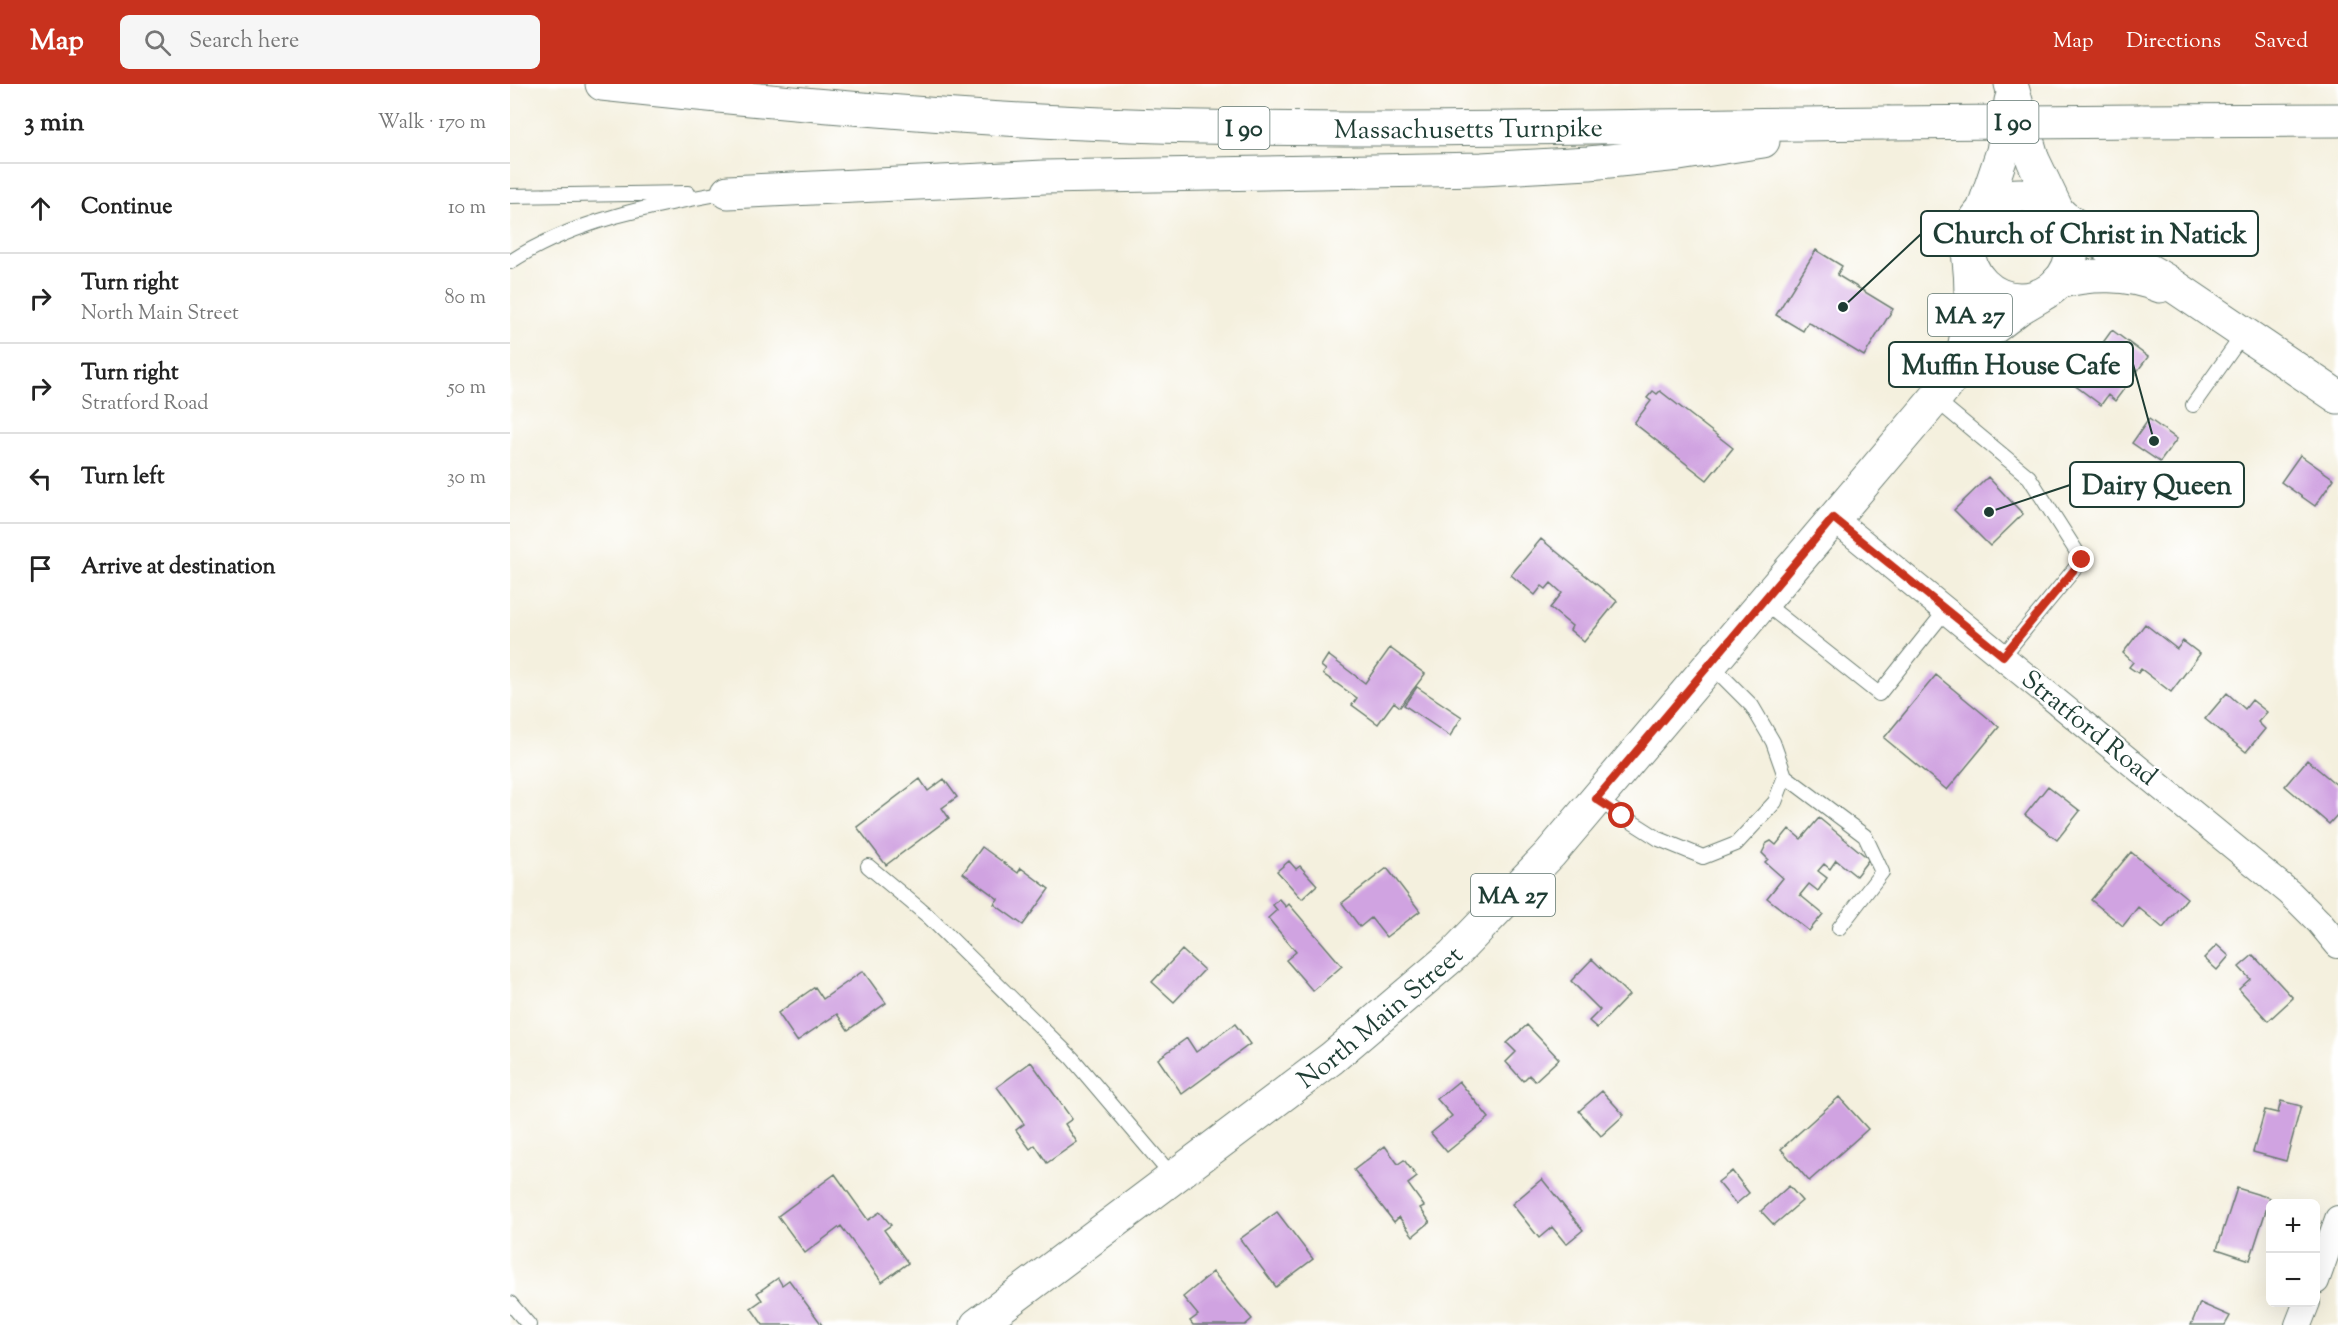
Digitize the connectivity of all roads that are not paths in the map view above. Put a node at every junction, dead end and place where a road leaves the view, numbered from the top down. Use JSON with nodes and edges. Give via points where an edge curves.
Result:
{"nodes":[{"id":1,"x":602,"y":84,"type":"edge"},
{"id":2,"x":2011,"y":89,"type":"edge"},
{"id":3,"x":2338,"y":120,"type":"edge"},
{"id":4,"x":1887,"y":123,"type":"junction"},
{"id":5,"x":728,"y":192,"type":"junction"},
{"id":6,"x":510,"y":196,"type":"edge"},
{"id":7,"x":1983,"y":210,"type":"junction"},
{"id":8,"x":2059,"y":212,"type":"junction"},
{"id":9,"x":1969,"y":260,"type":"junction"},
{"id":10,"x":510,"y":262,"type":"edge"},
{"id":11,"x":2049,"y":289,"type":"junction"},
{"id":12,"x":2198,"y":301,"type":"junction"},
{"id":13,"x":2244,"y":333,"type":"junction"},
{"id":14,"x":1957,"y":370,"type":"junction"},
{"id":15,"x":2338,"y":397,"type":"edge"},
{"id":16,"x":1935,"y":399,"type":"junction"},
{"id":17,"x":2193,"y":405,"type":"dead end"},
{"id":18,"x":1833,"y":518,"type":"junction"},
{"id":19,"x":1763,"y":602,"type":"junction"},
{"id":20,"x":1946,"y":610,"type":"junction"},
{"id":21,"x":2003,"y":656,"type":"junction"},
{"id":22,"x":1710,"y":664,"type":"junction"},
{"id":23,"x":1785,"y":776,"type":"junction"},
{"id":24,"x":1596,"y":799,"type":"junction"},
{"id":25,"x":868,"y":866,"type":"dead end"},
{"id":26,"x":1839,"y":928,"type":"dead end"},
{"id":27,"x":2338,"y":945,"type":"edge"},
{"id":28,"x":1173,"y":1177,"type":"junction"},
{"id":29,"x":2338,"y":1219,"type":"edge"},
{"id":30,"x":2320,"y":1270,"type":"edge"},
{"id":31,"x":510,"y":1302,"type":"edge"},
{"id":32,"x":2305,"y":1307,"type":"edge"},
{"id":33,"x":530,"y":1325,"type":"edge"},
{"id":34,"x":976,"y":1325,"type":"edge"},
{"id":35,"x":2298,"y":1325,"type":"edge"}],
"edges":[{"from":1,"to":4,"type":"main road","name":"Massachusetts Turnpike","number":"I 90","via":[[898,113],[1131,125],[1356,128]]},
{"from":2,"to":7,"type":"main road","via":[[2003,151]]},
{"from":2,"to":8,"type":"main road","via":[[2033,160]]},
{"from":3,"to":4,"type":"main road","name":"Massachusetts Turnpike","number":"I 90","bridge":true},
{"from":4,"to":5,"type":"main road","via":[[1679,154],[1589,163],[1482,169],[1044,177]]},
{"from":5,"to":6,"type":"lane"},
{"from":5,"to":10,"type":"lane","via":[[605,220],[546,242]]},
{"from":7,"to":8,"type":"main road","via":[[2000,198],[2015,194],[2044,200]]},
{"from":7,"to":9,"type":"main road","via":[[1970,230]]},
{"from":8,"to":11,"type":"main road","via":[[2071,234],[2073,249],[2070,264]]},
{"from":8,"to":12,"type":"main road"},
{"from":9,"to":11,"type":"main road","via":[[1974,273],[1996,294],[2025,299]]},
{"from":9,"to":14,"type":"main road","name":"North Main Street","number":"MA 27","via":[[1970,314]]},
{"from":11,"to":12,"type":"main road","via":[[2092,276],[2134,278]]},
{"from":11,"to":14,"type":"main road","name":"North Main Street","number":"MA 27","via":[[1988,332]]},
{"from":12,"to":13,"type":"main road"},
{"from":13,"to":15,"type":"main road"},
{"from":13,"to":17,"type":"lane"},
{"from":14,"to":16,"type":"main road","name":"North Main Street","number":"MA 27"},
{"from":16,"to":18,"type":"main road","name":"North Main Street","number":"MA 27"},
{"from":16,"to":21,"type":"lane","via":[[2029,477],[2082,560]]},
{"from":18,"to":19,"type":"main road","name":"North Main Street","number":"MA 27"},
{"from":18,"to":20,"type":"street","name":"Stratford Road"},
{"from":19,"to":20,"type":"lane","via":[[1879,694]]},
{"from":19,"to":22,"type":"main road","name":"North Main Street","number":"MA 27"},
{"from":20,"to":21,"type":"street","name":"Stratford Road"},
{"from":21,"to":27,"type":"street","name":"Stratford Road","via":[[2290,893]]},
{"from":22,"to":23,"type":"lane","via":[[1752,706],[1773,742]]},
{"from":22,"to":24,"type":"main road","name":"North Main Street","number":"MA 27"},
{"from":23,"to":24,"type":"lane","via":[[1775,802],[1736,844],[1703,857],[1659,839]]},
{"from":23,"to":26,"type":"lane","via":[[1865,836],[1882,872]]},
{"from":24,"to":28,"type":"main road","name":"North Main Street","number":"MA 27","via":[[1551,854],[1453,955],[1332,1058]]},
{"from":25,"to":28,"type":"lane","via":[[928,916],[1064,1050]]},
{"from":28,"to":34,"type":"main road","name":"North Main Street","number":"MA 27"},
{"from":29,"to":30,"type":"street"},
{"from":31,"to":33,"type":"lane"},
{"from":32,"to":35,"type":"street"}]}
